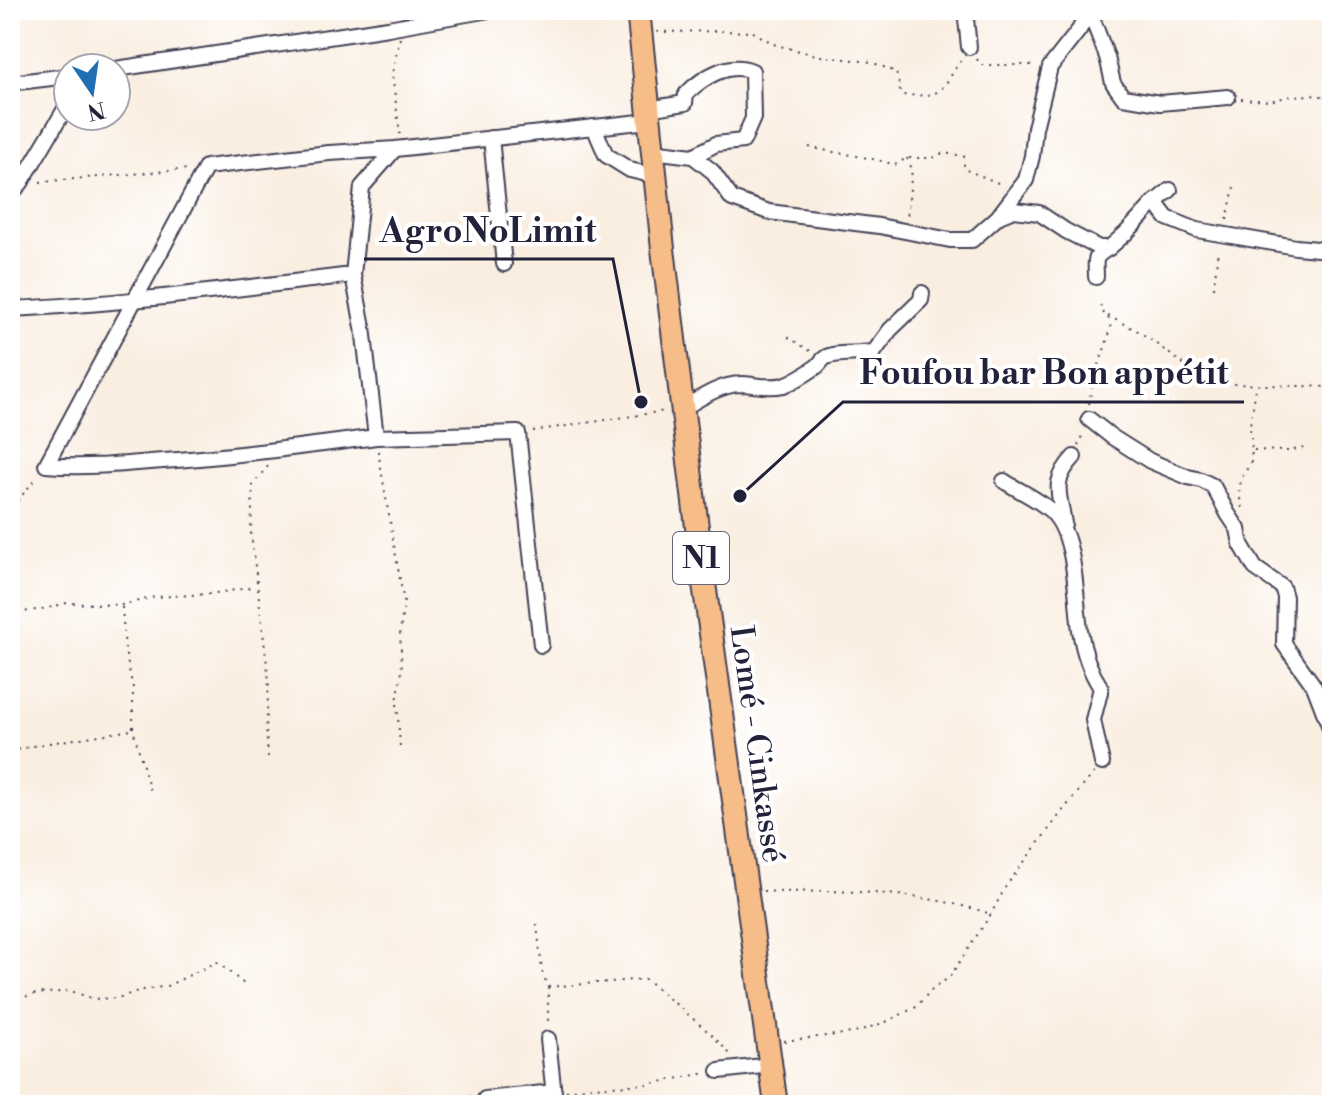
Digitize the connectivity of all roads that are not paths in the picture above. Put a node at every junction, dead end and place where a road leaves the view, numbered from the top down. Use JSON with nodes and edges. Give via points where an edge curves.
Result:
{"nodes":[{"id":1,"x":489,"y":10,"type":"edge"},
{"id":2,"x":965,"y":10,"type":"edge"},
{"id":3,"x":1089,"y":10,"type":"edge"},
{"id":4,"x":639,"y":21,"type":"edge"},
{"id":5,"x":969,"y":47,"type":"road end"},
{"id":6,"x":132,"y":67,"type":"edge"},
{"id":7,"x":52,"y":78,"type":"edge"},
{"id":8,"x":10,"y":83,"type":"edge"},
{"id":9,"x":1228,"y":97,"type":"road end"},
{"id":10,"x":649,"y":115,"type":"junction"},
{"id":11,"x":594,"y":127,"type":"junction"},
{"id":12,"x":52,"y":129,"type":"edge"},
{"id":13,"x":491,"y":138,"type":"junction"},
{"id":14,"x":399,"y":148,"type":"junction"},
{"id":15,"x":652,"y":151,"type":"junction"},
{"id":16,"x":693,"y":156,"type":"junction"},
{"id":17,"x":655,"y":176,"type":"junction"},
{"id":18,"x":16,"y":184,"type":"edge"},
{"id":19,"x":1170,"y":190,"type":"dead end"},
{"id":20,"x":10,"y":195,"type":"edge"},
{"id":21,"x":1155,"y":202,"type":"junction"},
{"id":22,"x":999,"y":216,"type":"junction"},
{"id":23,"x":1084,"y":240,"type":"junction"},
{"id":24,"x":1109,"y":248,"type":"junction"},
{"id":25,"x":1332,"y":254,"type":"edge"},
{"id":26,"x":1094,"y":260,"type":"junction"},
{"id":27,"x":504,"y":264,"type":"dead end"},
{"id":28,"x":353,"y":275,"type":"junction"},
{"id":29,"x":1096,"y":277,"type":"dead end"},
{"id":30,"x":922,"y":293,"type":"dead end"},
{"id":31,"x":134,"y":300,"type":"junction"},
{"id":32,"x":10,"y":309,"type":"edge"},
{"id":33,"x":682,"y":409,"type":"junction"},
{"id":34,"x":1089,"y":419,"type":"road end"},
{"id":35,"x":376,"y":437,"type":"junction"},
{"id":36,"x":1074,"y":457,"type":"road end"},
{"id":37,"x":1004,"y":481,"type":"dead end"},
{"id":38,"x":1066,"y":536,"type":"junction"},
{"id":39,"x":541,"y":645,"type":"dead end"},
{"id":40,"x":1332,"y":733,"type":"edge"},
{"id":41,"x":1102,"y":763,"type":"road end"},
{"id":42,"x":548,"y":1039,"type":"road end"},
{"id":43,"x":769,"y":1054,"type":"junction"},
{"id":44,"x":719,"y":1071,"type":"road end"},
{"id":45,"x":485,"y":1099,"type":"road end"},
{"id":46,"x":555,"y":1099,"type":"edge"},
{"id":47,"x":776,"y":1105,"type":"edge"}],
"edges":[{"from":1,"to":6,"type":"street"},
{"from":2,"to":5,"type":"street"},
{"from":3,"to":9,"type":"street","via":[[1113,83],[1123,97],[1160,103]]},
{"from":3,"to":22,"type":"street","via":[[1050,67],[1026,180]]},
{"from":4,"to":10,"type":"highway","name":"Lomé - Cinkassé","number":"N1"},
{"from":7,"to":8,"type":"street"},
{"from":10,"to":11,"type":"street"},
{"from":10,"to":15,"type":"highway","name":"Lomé - Cinkassé","number":"N1"},
{"from":10,"to":16,"type":"street","via":[[685,103],[693,87],[729,68],[752,71],[753,118],[743,141],[716,144]]},
{"from":11,"to":13,"type":"street"},
{"from":11,"to":17,"type":"street","via":[[606,155],[630,170]]},
{"from":12,"to":18,"type":"street"},
{"from":13,"to":14,"type":"street"},
{"from":13,"to":27,"type":"street"},
{"from":14,"to":28,"type":"street","via":[[362,187]]},
{"from":14,"to":31,"type":"street","via":[[206,167]]},
{"from":15,"to":16,"type":"street"},
{"from":15,"to":17,"type":"highway","name":"Lomé - Cinkassé","number":"N1"},
{"from":16,"to":22,"type":"street","via":[[732,199],[769,212],[950,240],[972,240]]},
{"from":17,"to":33,"type":"highway","name":"Lomé - Cinkassé","number":"N1"},
{"from":18,"to":20,"type":"street"},
{"from":19,"to":21,"type":"street"},
{"from":21,"to":24,"type":"street"},
{"from":21,"to":25,"type":"street","via":[[1167,218],[1197,230]]},
{"from":22,"to":23,"type":"street","via":[[1014,210],[1039,213]]},
{"from":23,"to":24,"type":"street"},
{"from":23,"to":26,"type":"street"},
{"from":24,"to":26,"type":"street"},
{"from":26,"to":29,"type":"street"},
{"from":28,"to":31,"type":"street"},
{"from":28,"to":35,"type":"street"},
{"from":30,"to":33,"type":"street","via":[[874,352],[825,357],[800,379],[761,387],[738,384]]},
{"from":31,"to":32,"type":"street"},
{"from":31,"to":35,"type":"street","via":[[46,465],[73,468],[175,460]]},
{"from":33,"to":43,"type":"highway","name":"Lomé - Cinkassé","number":"N1"},
{"from":34,"to":40,"type":"street","via":[[1150,461],[1213,486],[1255,568],[1282,587],[1284,644],[1314,686]]},
{"from":35,"to":39,"type":"street","via":[[518,433]]},
{"from":36,"to":38,"type":"street","via":[[1058,484]]},
{"from":37,"to":38,"type":"street","via":[[1051,511]]},
{"from":38,"to":41,"type":"street","via":[[1086,658],[1101,688],[1093,720]]},
{"from":42,"to":46,"type":"street"},
{"from":43,"to":44,"type":"street","via":[[744,1068]]},
{"from":43,"to":47,"type":"highway","name":"Lomé - Cinkassé","number":"N1"},
{"from":45,"to":46,"type":"street"}]}
